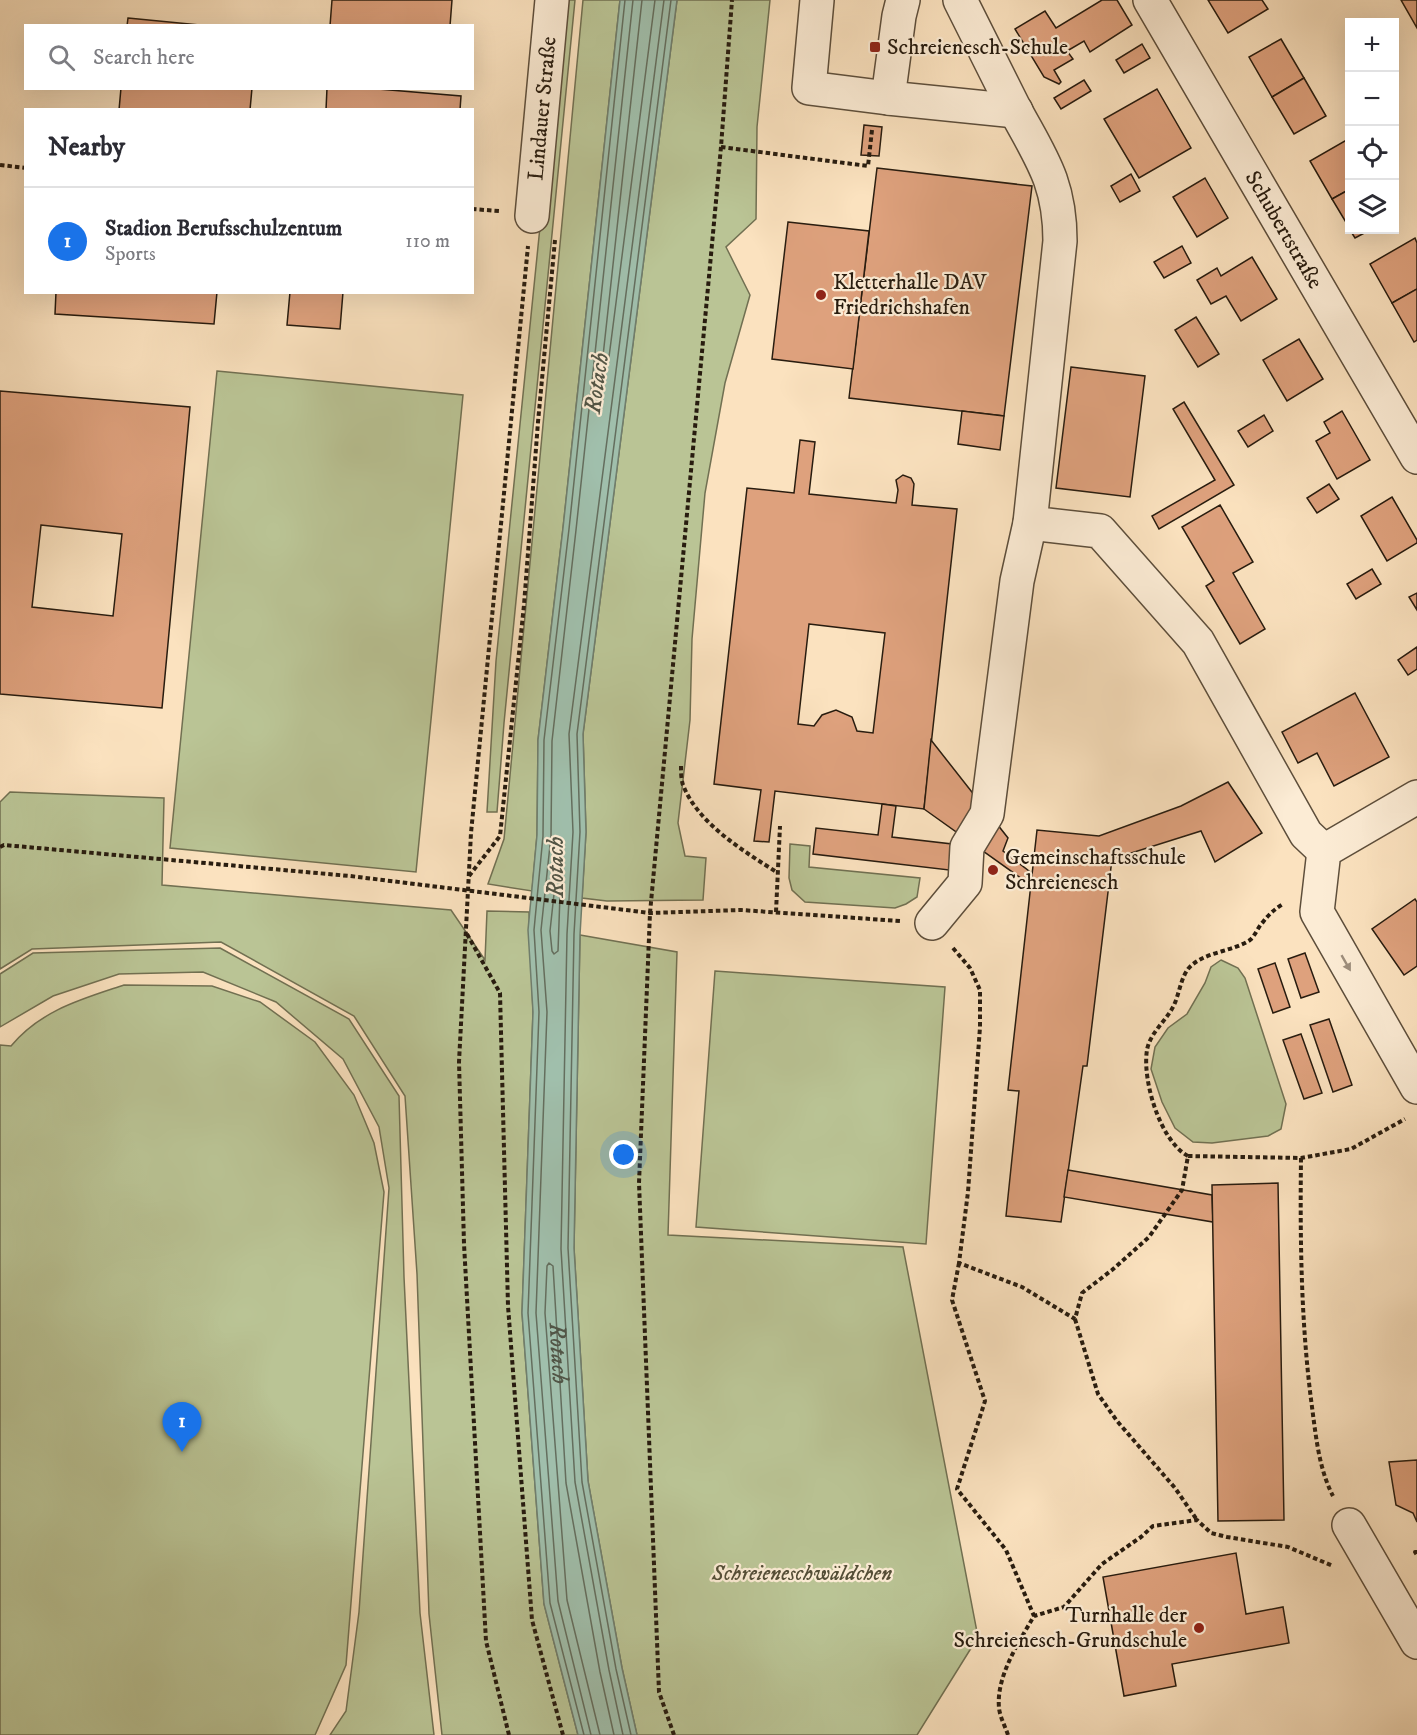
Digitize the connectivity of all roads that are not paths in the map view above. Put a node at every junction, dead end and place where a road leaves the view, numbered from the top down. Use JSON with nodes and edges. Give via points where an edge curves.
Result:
{"nodes":[{"id":1,"x":552,"y":0,"type":"edge"},
{"id":2,"x":817,"y":0,"type":"edge"},
{"id":3,"x":903,"y":0,"type":"edge"},
{"id":4,"x":960,"y":0,"type":"edge"},
{"id":5,"x":1150,"y":0,"type":"edge"},
{"id":6,"x":888,"y":98,"type":"junction"},
{"id":7,"x":1016,"y":111,"type":"junction"},
{"id":8,"x":544,"y":222,"type":"road end"},
{"id":9,"x":1417,"y":457,"type":"edge"},
{"id":10,"x":1030,"y":523,"type":"junction"},
{"id":11,"x":1417,"y":797,"type":"edge"},
{"id":12,"x":1320,"y":882,"type":"junction"},
{"id":13,"x":932,"y":923,"type":"road end"},
{"id":14,"x":1417,"y":1087,"type":"edge"},
{"id":15,"x":1349,"y":1525,"type":"road end"},
{"id":16,"x":1417,"y":1641,"type":"edge"}],
"edges":[{"from":1,"to":8,"type":"street","name":"Lindauer Straße"},
{"from":2,"to":6,"type":"street","via":[[809,88]]},
{"from":3,"to":6,"type":"street"},
{"from":4,"to":7,"type":"street"},
{"from":5,"to":9,"type":"street","name":"Schubertstraße"},
{"from":6,"to":7,"type":"street"},
{"from":7,"to":10,"type":"street","via":[[1041,154],[1060,216]]},
{"from":10,"to":12,"type":"street","via":[[1100,531],[1198,642],[1306,834]]},
{"from":10,"to":13,"type":"street","via":[[1017,581],[987,814],[967,847],[965,883]]},
{"from":11,"to":12,"type":"street"},
{"from":12,"to":14,"type":"street","one_way":true},
{"from":15,"to":16,"type":"street"}]}
